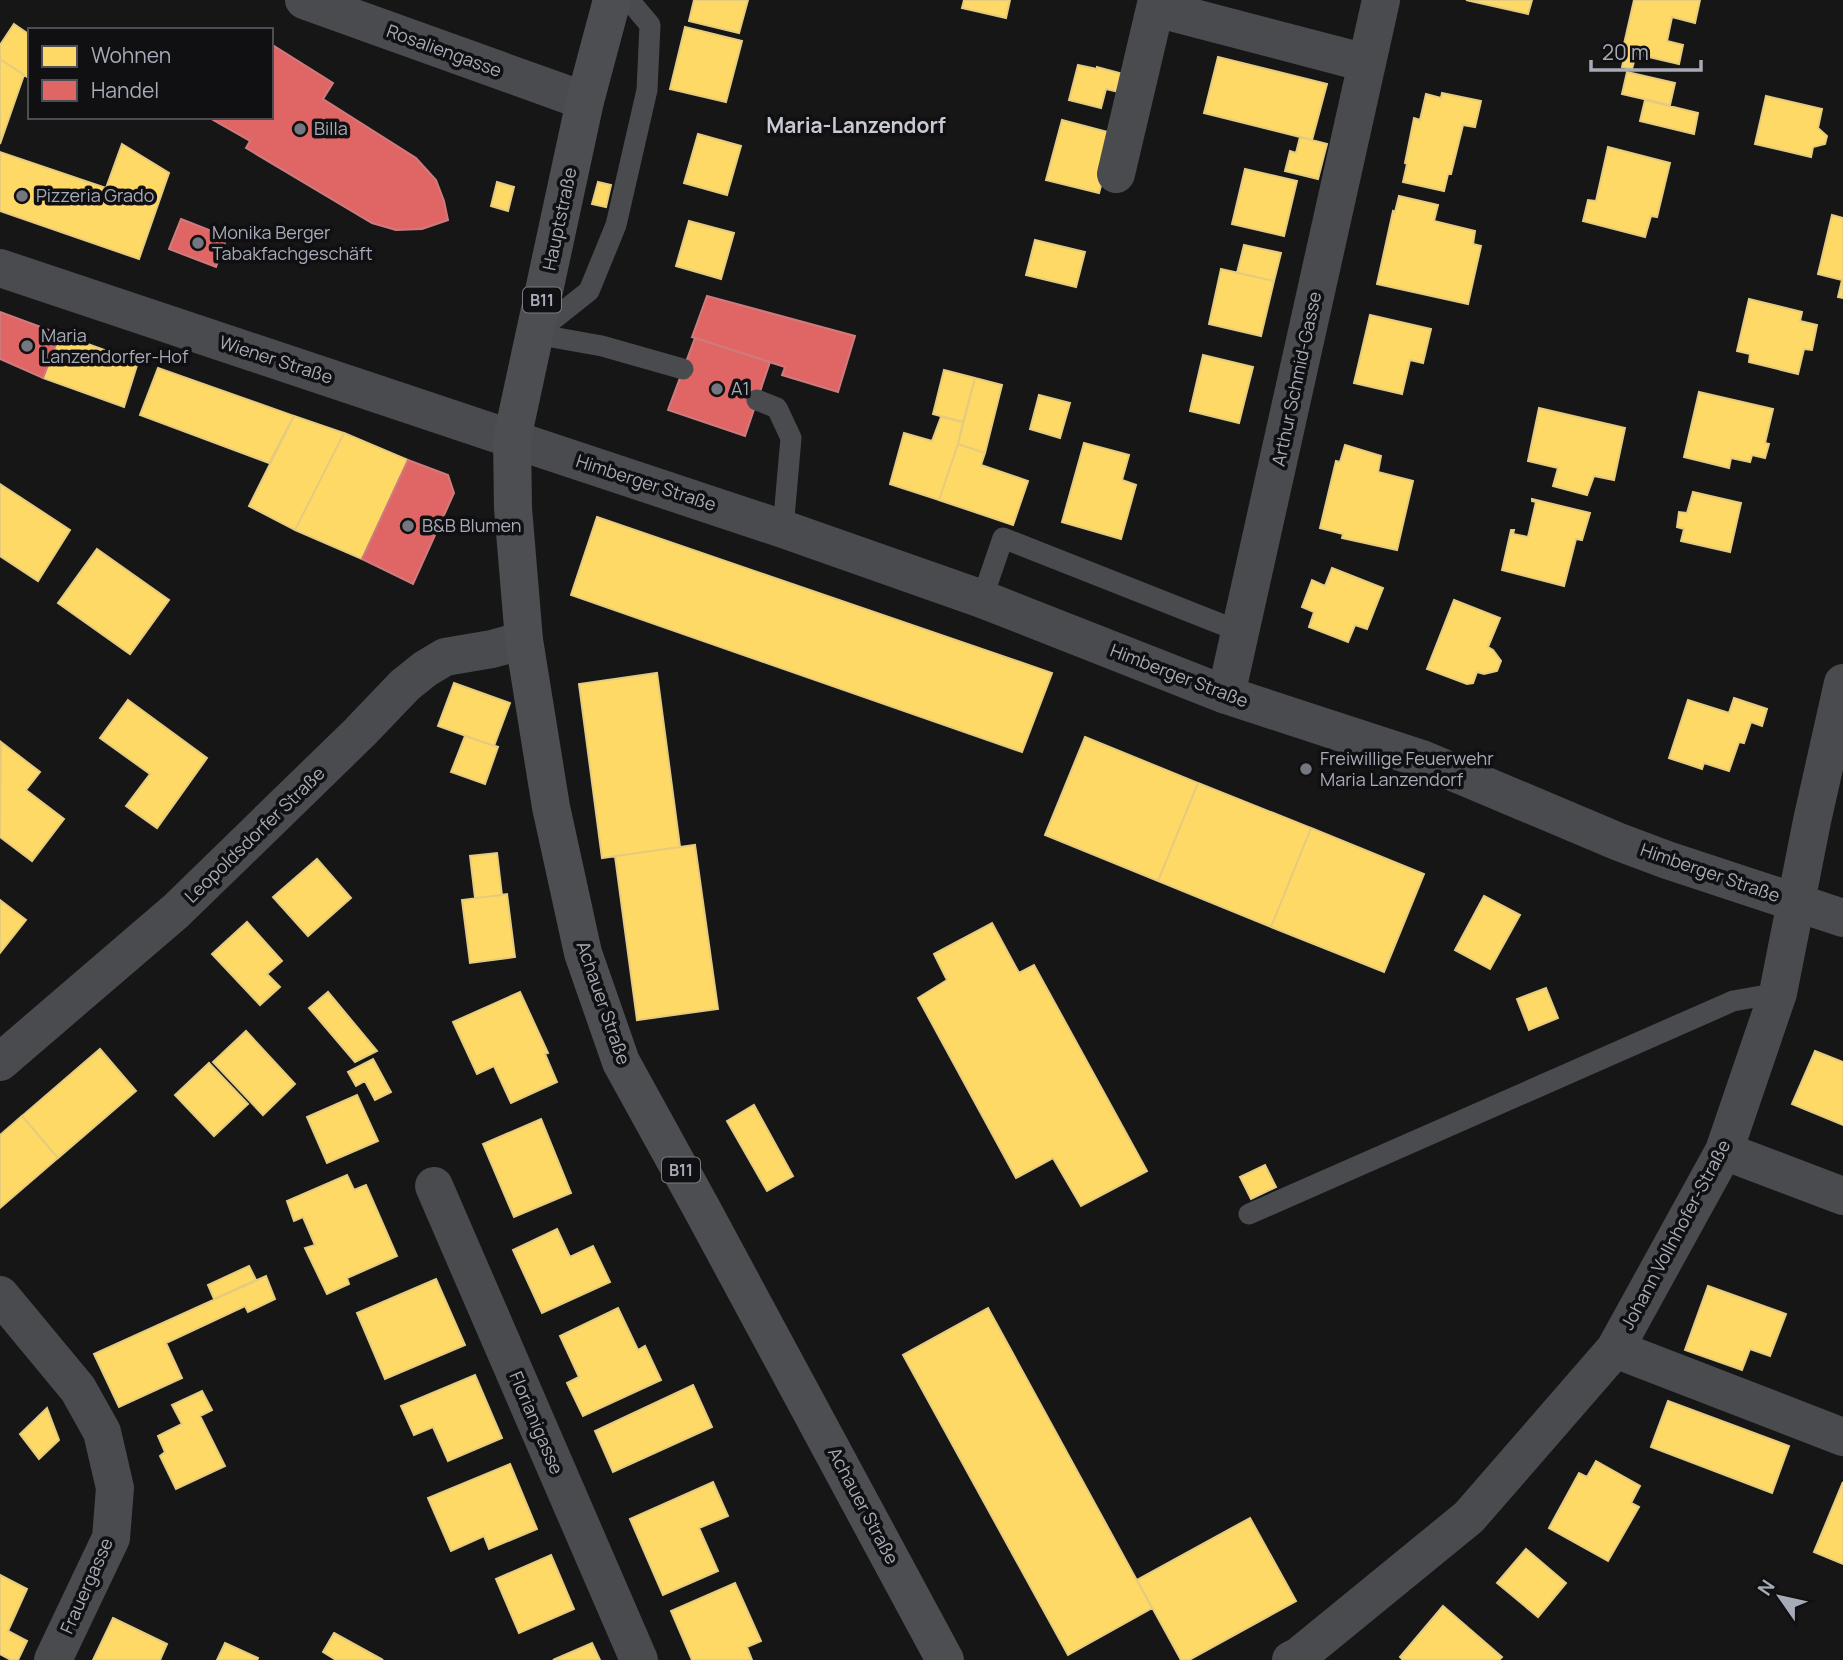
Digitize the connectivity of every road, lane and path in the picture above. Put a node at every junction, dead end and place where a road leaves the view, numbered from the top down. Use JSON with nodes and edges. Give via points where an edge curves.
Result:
{"nodes":[{"id":1,"x":304,"y":0,"type":"edge"},
{"id":2,"x":612,"y":0,"type":"edge"},
{"id":3,"x":629,"y":0,"type":"edge"},
{"id":4,"x":1381,"y":0,"type":"edge"},
{"id":5,"x":1156,"y":4,"type":"edge"},
{"id":6,"x":1366,"y":63,"type":"junction"},
{"id":7,"x":585,"y":101,"type":"junction"},
{"id":8,"x":1116,"y":174,"type":"dead end"},
{"id":9,"x":0,"y":268,"type":"edge"},
{"id":10,"x":535,"y":334,"type":"junction"},
{"id":11,"x":683,"y":369,"type":"dead end"},
{"id":12,"x":757,"y":400,"type":"dead end"},
{"id":13,"x":512,"y":439,"type":"junction"},
{"id":14,"x":783,"y":529,"type":"junction"},
{"id":15,"x":982,"y":599,"type":"junction"},
{"id":16,"x":1241,"y":632,"type":"junction"},
{"id":17,"x":524,"y":640,"type":"junction"},
{"id":18,"x":1843,"y":683,"type":"edge"},
{"id":19,"x":1226,"y":695,"type":"junction"},
{"id":20,"x":1796,"y":903,"type":"junction"},
{"id":21,"x":1843,"y":918,"type":"edge"},
{"id":22,"x":1778,"y":993,"type":"junction"},
{"id":23,"x":0,"y":1062,"type":"edge"},
{"id":24,"x":1724,"y":1151,"type":"junction"},
{"id":25,"x":434,"y":1186,"type":"dead end"},
{"id":26,"x":1843,"y":1196,"type":"edge"},
{"id":27,"x":1249,"y":1214,"type":"dead end"},
{"id":28,"x":0,"y":1295,"type":"edge"},
{"id":29,"x":1615,"y":1349,"type":"junction"},
{"id":30,"x":1843,"y":1437,"type":"edge"},
{"id":31,"x":53,"y":1660,"type":"edge"},
{"id":32,"x":639,"y":1660,"type":"edge"},
{"id":33,"x":945,"y":1660,"type":"edge"},
{"id":34,"x":1291,"y":1660,"type":"edge"}],
"edges":[{"from":1,"to":7,"type":"street","name":"Rosaliengasse"},
{"from":2,"to":7,"type":"main road","name":"Hauptstraße","number":"B11"},
{"from":3,"to":10,"type":"lane","via":[[650,25],[647,90],[616,225],[589,291]]},
{"from":4,"to":6,"type":"street","name":"Arthur Schmid-Gasse"},
{"from":5,"to":6,"type":"street"},
{"from":5,"to":8,"type":"street"},
{"from":6,"to":16,"type":"street","name":"Arthur Schmid-Gasse"},
{"from":7,"to":10,"type":"main road","name":"Hauptstraße","number":"B11"},
{"from":9,"to":13,"type":"street","name":"Wiener Straße"},
{"from":10,"to":11,"type":"lane","via":[[603,346]]},
{"from":10,"to":13,"type":"main road","name":"Hauptstraße","number":"B11"},
{"from":12,"to":14,"type":"lane","via":[[777,408],[791,438]]},
{"from":13,"to":14,"type":"street","name":"Himberger Straße"},
{"from":13,"to":17,"type":"main road","name":"Achauer Straße","number":"B11"},
{"from":14,"to":15,"type":"street","name":"Himberger Straße"},
{"from":15,"to":16,"type":"lane","via":[[1003,538]]},
{"from":15,"to":19,"type":"street","name":"Himberger Straße"},
{"from":16,"to":19,"type":"street","name":"Arthur Schmid-Gasse"},
{"from":17,"to":23,"type":"street","name":"Leopoldsdorfer Straße","via":[[445,657],[405,685],[176,911]]},
{"from":17,"to":33,"type":"main road","name":"Achauer Straße","number":"B11","via":[[551,807],[583,953],[621,1062]]},
{"from":18,"to":20,"type":"street","name":"Johann Vollnhofer-Straße"},
{"from":19,"to":20,"type":"street","name":"Himberger Straße","via":[[1422,760],[1619,842]]},
{"from":20,"to":21,"type":"street","name":"Himberger Straße"},
{"from":20,"to":22,"type":"street","name":"Johann Vollnhofer-Straße"},
{"from":22,"to":24,"type":"street","name":"Johann Vollnhofer-Straße"},
{"from":22,"to":27,"type":"lane","via":[[1733,1001]]},
{"from":24,"to":26,"type":"street"},
{"from":24,"to":29,"type":"street","name":"Johann Vollnhofer-Straße"},
{"from":25,"to":32,"type":"street","name":"Florianigasse"},
{"from":28,"to":31,"type":"street","name":"Frauergasse","via":[[78,1389],[102,1432],[115,1488],[111,1538]]},
{"from":29,"to":30,"type":"street"},
{"from":29,"to":34,"type":"street","name":"Johann Vollnhofer-Straße","via":[[1469,1517]]}]}
